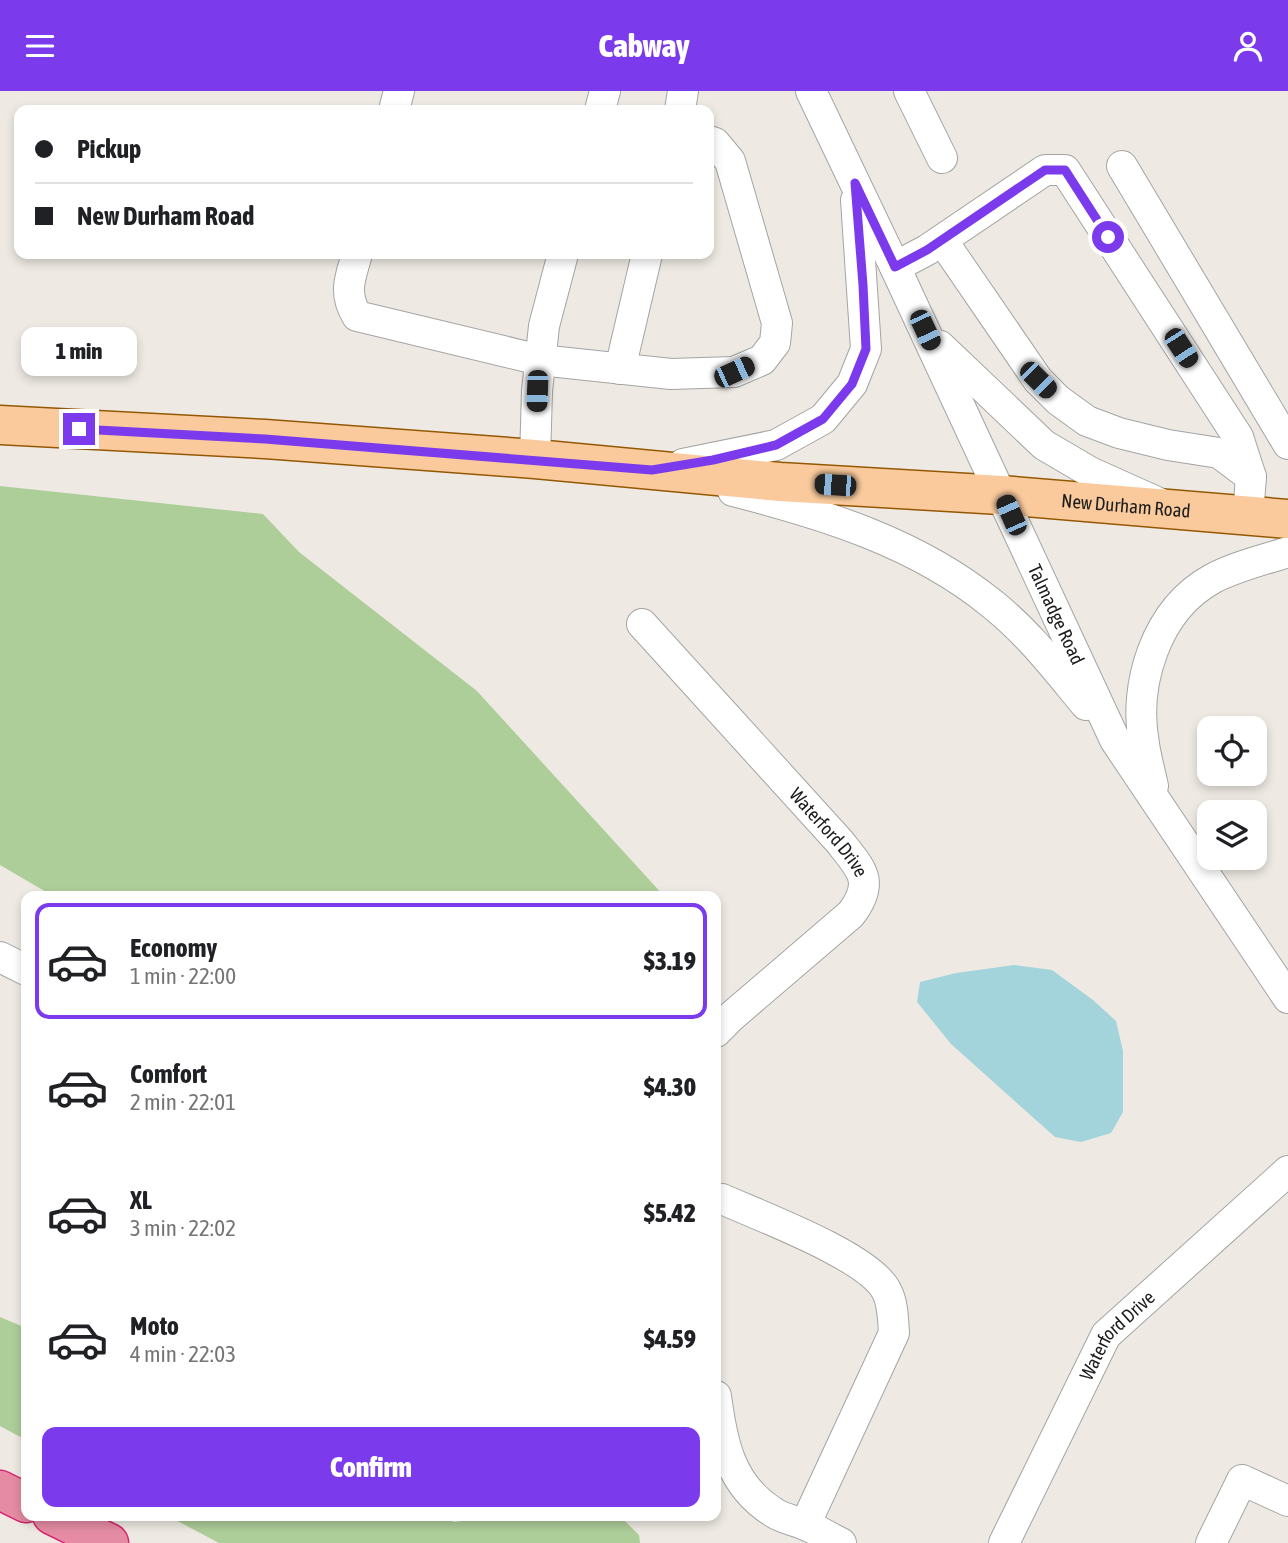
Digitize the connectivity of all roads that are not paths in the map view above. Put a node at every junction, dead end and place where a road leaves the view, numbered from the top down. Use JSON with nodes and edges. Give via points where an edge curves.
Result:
{"nodes":[{"id":1,"x":811,"y":91,"type":"edge"},
{"id":2,"x":909,"y":91,"type":"edge"},
{"id":3,"x":714,"y":143,"type":"edge"},
{"id":4,"x":942,"y":158,"type":"dead end"},
{"id":5,"x":1122,"y":166,"type":"dead end"},
{"id":6,"x":855,"y":183,"type":"junction"},
{"id":7,"x":942,"y":240,"type":"junction"},
{"id":8,"x":356,"y":259,"type":"edge"},
{"id":9,"x":561,"y":259,"type":"edge"},
{"id":10,"x":646,"y":259,"type":"edge"},
{"id":11,"x":895,"y":267,"type":"junction"},
{"id":12,"x":925,"y":330,"type":"junction"},
{"id":13,"x":540,"y":360,"type":"junction"},
{"id":14,"x":620,"y":369,"type":"junction"},
{"id":15,"x":0,"y":425,"type":"edge"},
{"id":16,"x":1288,"y":444,"type":"edge"},
{"id":17,"x":535,"y":459,"type":"junction"},
{"id":18,"x":652,"y":470,"type":"junction"},
{"id":19,"x":1251,"y":477,"type":"junction"},
{"id":20,"x":1002,"y":495,"type":"junction"},
{"id":21,"x":1172,"y":509,"type":"junction"},
{"id":22,"x":1248,"y":515,"type":"junction"},
{"id":23,"x":1288,"y":519,"type":"edge"},
{"id":24,"x":1288,"y":552,"type":"edge"},
{"id":25,"x":642,"y":624,"type":"dead end"},
{"id":26,"x":1115,"y":740,"type":"junction"},
{"id":27,"x":1157,"y":804,"type":"junction"},
{"id":28,"x":0,"y":957,"type":"edge"},
{"id":29,"x":21,"y":968,"type":"edge"},
{"id":30,"x":1288,"y":998,"type":"edge"},
{"id":31,"x":721,"y":1028,"type":"edge"},
{"id":32,"x":1288,"y":1171,"type":"edge"},
{"id":33,"x":721,"y":1199,"type":"edge"},
{"id":34,"x":721,"y":1430,"type":"edge"},
{"id":35,"x":0,"y":1490,"type":"edge"},
{"id":36,"x":21,"y":1500,"type":"edge"},
{"id":37,"x":1288,"y":1501,"type":"edge"},
{"id":38,"x":64,"y":1521,"type":"edge"},
{"id":39,"x":805,"y":1525,"type":"junction"},
{"id":40,"x":109,"y":1543,"type":"edge"},
{"id":41,"x":841,"y":1543,"type":"edge"},
{"id":42,"x":1004,"y":1543,"type":"edge"},
{"id":43,"x":1212,"y":1543,"type":"edge"}],
"edges":[{"from":1,"to":6,"type":"street","name":"Talmadge Road"},
{"from":2,"to":4,"type":"street"},
{"from":3,"to":14,"type":"street","via":[[730,161],[777,323],[775,343],[762,360],[734,372],[671,374]]},
{"from":5,"to":16,"type":"street"},
{"from":6,"to":11,"type":"street","name":"Talmadge Road"},
{"from":6,"to":18,"type":"street","via":[[866,349],[852,384],[823,419],[776,445]]},
{"from":7,"to":11,"type":"street"},
{"from":7,"to":19,"type":"street","via":[[1038,380],[1058,400],[1087,421],[1119,433],[1219,453]]},
{"from":7,"to":19,"type":"street","via":[[1045,170],[1065,170],[1238,437]]},
{"from":8,"to":13,"type":"street","via":[[348,302],[356,316]]},
{"from":9,"to":13,"type":"street"},
{"from":10,"to":14,"type":"street"},
{"from":11,"to":12,"type":"street","name":"Talmadge Road"},
{"from":12,"to":20,"type":"street","name":"Talmadge Road"},
{"from":12,"to":21,"type":"street","via":[[1044,445],[1090,472]]},
{"from":13,"to":14,"type":"street"},
{"from":13,"to":17,"type":"street"},
{"from":15,"to":17,"type":"main road","name":"New Durham Road"},
{"from":17,"to":18,"type":"main road","name":"New Durham Road"},
{"from":18,"to":20,"type":"main road","name":"New Durham Road"},
{"from":18,"to":26,"type":"street","via":[[811,511],[932,563],[991,603],[1036,645]]},
{"from":19,"to":22,"type":"street"},
{"from":20,"to":21,"type":"main road","name":"New Durham Road"},
{"from":20,"to":26,"type":"street","name":"Talmadge Road"},
{"from":21,"to":22,"type":"main road","name":"New Durham Road"},
{"from":22,"to":23,"type":"main road","name":"New Durham Road"},
{"from":24,"to":27,"type":"street","via":[[1211,579],[1182,602],[1161,629],[1142,695],[1143,742]]},
{"from":25,"to":31,"type":"street","name":"Waterford Drive","via":[[839,841],[862,871],[865,883],[863,898],[851,914]]},
{"from":26,"to":27,"type":"street","name":"Talmadge Road"},
{"from":27,"to":30,"type":"street","name":"Talmadge Road"},
{"from":28,"to":29,"type":"street"},
{"from":32,"to":42,"type":"street","name":"Waterford Drive","via":[[1106,1335]]},
{"from":33,"to":39,"type":"street","via":[[847,1256],[870,1271],[886,1290],[891,1307],[894,1333]]},
{"from":34,"to":39,"type":"street","via":[[730,1464],[751,1494],[774,1513]]},
{"from":35,"to":36,"type":"highway"},
{"from":37,"to":43,"type":"street","via":[[1242,1480]]},
{"from":38,"to":40,"type":"highway"},
{"from":39,"to":41,"type":"street"}]}
